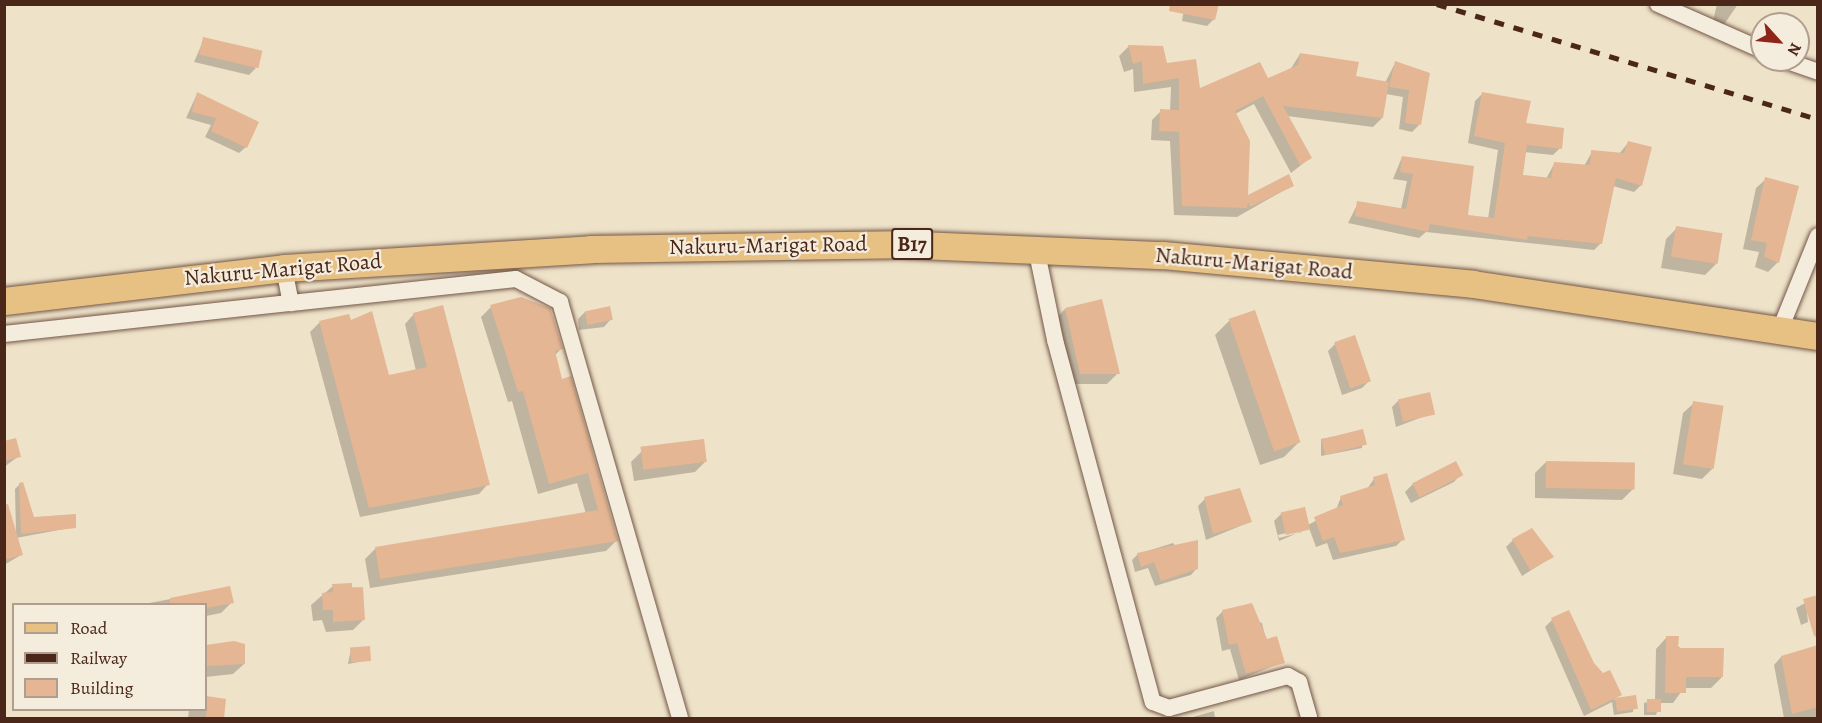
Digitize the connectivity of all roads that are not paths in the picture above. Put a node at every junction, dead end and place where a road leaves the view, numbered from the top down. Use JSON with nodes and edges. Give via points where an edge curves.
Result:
{"nodes":[{"id":1,"x":1660,"y":5,"type":"edge"},
{"id":2,"x":1750,"y":45,"type":"edge"},
{"id":3,"x":1818,"y":236,"type":"edge"},
{"id":4,"x":1036,"y":248,"type":"junction"},
{"id":5,"x":284,"y":268,"type":"junction"},
{"id":6,"x":4,"y":301,"type":"edge"},
{"id":7,"x":291,"y":303,"type":"junction"},
{"id":8,"x":1780,"y":327,"type":"junction"},
{"id":9,"x":4,"y":334,"type":"edge"},
{"id":10,"x":1817,"y":339,"type":"edge"},
{"id":11,"x":680,"y":718,"type":"edge"},
{"id":12,"x":1310,"y":718,"type":"edge"}],
"edges":[{"from":1,"to":2,"type":"street"},
{"from":3,"to":8,"type":"street"},
{"from":4,"to":5,"type":"main road","name":"Nakuru-Marigat Road","number":"B17","via":[[895,244],[591,249]]},
{"from":4,"to":8,"type":"main road","name":"Nakuru-Marigat Road","number":"B17","via":[[1473,284]]},
{"from":4,"to":12,"type":"street","via":[[1055,340],[1153,702],[1169,708],[1288,676],[1299,681]]},
{"from":5,"to":6,"type":"main road","name":"Nakuru-Marigat Road","number":"B17"},
{"from":5,"to":7,"type":"street"},
{"from":7,"to":9,"type":"street"},
{"from":7,"to":11,"type":"street","via":[[516,279],[560,302]]},
{"from":8,"to":10,"type":"main road","name":"Nakuru-Marigat Road","number":"B17"}]}
